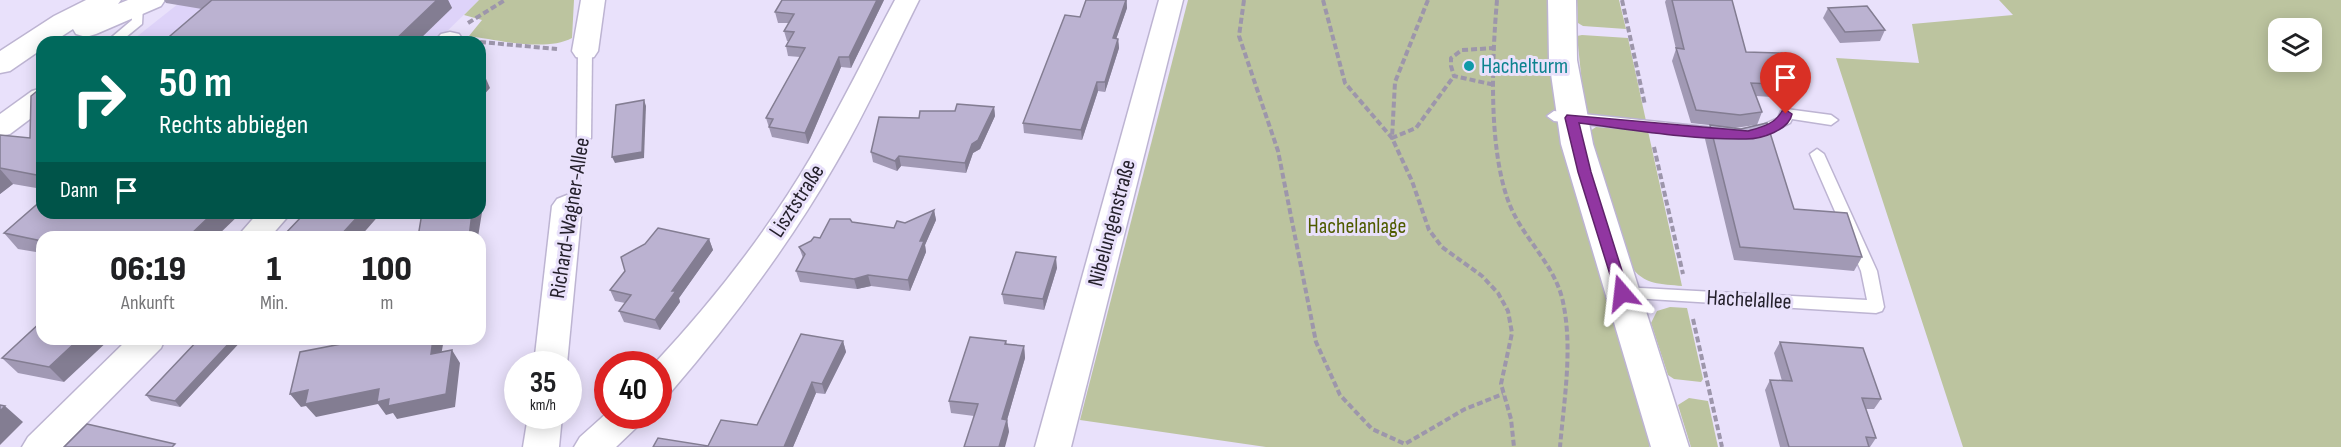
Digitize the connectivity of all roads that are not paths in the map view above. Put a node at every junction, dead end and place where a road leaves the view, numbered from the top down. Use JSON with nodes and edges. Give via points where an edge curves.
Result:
{"nodes":[{"id":1,"x":64,"y":0,"type":"edge"},
{"id":2,"x":107,"y":0,"type":"edge"},
{"id":3,"x":593,"y":0,"type":"edge"},
{"id":4,"x":907,"y":0,"type":"edge"},
{"id":5,"x":1171,"y":0,"type":"edge"},
{"id":6,"x":1562,"y":0,"type":"edge"},
{"id":7,"x":144,"y":3,"type":"edge"},
{"id":8,"x":42,"y":36,"type":"edge"},
{"id":9,"x":68,"y":36,"type":"edge"},
{"id":10,"x":119,"y":36,"type":"edge"},
{"id":11,"x":36,"y":40,"type":"edge"},
{"id":12,"x":36,"y":50,"type":"edge"},
{"id":13,"x":585,"y":51,"type":"joint"},
{"id":14,"x":0,"y":58,"type":"edge"},
{"id":15,"x":0,"y":65,"type":"edge"},
{"id":16,"x":36,"y":101,"type":"edge"},
{"id":17,"x":1563,"y":117,"type":"junction"},
{"id":18,"x":1830,"y":120,"type":"dead end"},
{"id":19,"x":0,"y":127,"type":"edge"},
{"id":20,"x":0,"y":135,"type":"edge"},
{"id":21,"x":584,"y":138,"type":"road end"},
{"id":22,"x":32,"y":141,"type":"edge"},
{"id":23,"x":1817,"y":154,"type":"dead end"},
{"id":24,"x":567,"y":206,"type":"road end"},
{"id":25,"x":270,"y":219,"type":"edge"},
{"id":26,"x":258,"y":231,"type":"edge"},
{"id":27,"x":1622,"y":293,"type":"junction"},
{"id":28,"x":143,"y":345,"type":"edge"},
{"id":29,"x":551,"y":351,"type":"edge"},
{"id":30,"x":672,"y":367,"type":"edge"},
{"id":31,"x":544,"y":429,"type":"edge"},
{"id":32,"x":612,"y":429,"type":"edge"},
{"id":33,"x":40,"y":447,"type":"edge"},
{"id":34,"x":542,"y":447,"type":"edge"},
{"id":35,"x":592,"y":447,"type":"edge"},
{"id":36,"x":1053,"y":447,"type":"edge"},
{"id":37,"x":1670,"y":447,"type":"edge"}],
"edges":[{"from":1,"to":14,"type":"street"},
{"from":2,"to":8,"type":"street"},
{"from":3,"to":13,"type":"street","name":"Richard-Wagner-Allee"},
{"from":4,"to":30,"type":"street","name":"Lisztstraße","via":[[808,186],[728,303]]},
{"from":5,"to":36,"type":"street","name":"Nibelungenstraße"},
{"from":6,"to":17,"type":"street"},
{"from":7,"to":9,"type":"street"},
{"from":7,"to":10,"type":"lane","via":[[138,21]]},
{"from":11,"to":15,"type":"street"},
{"from":12,"to":15,"type":"street"},
{"from":13,"to":21,"type":"lane","name":"Richard-Wagner-Allee"},
{"from":16,"to":19,"type":"street"},
{"from":17,"to":18,"type":"lane","via":[[1749,135],[1771,128],[1785,120],[1786,114]]},
{"from":17,"to":27,"type":"street"},
{"from":20,"to":22,"type":"street"},
{"from":23,"to":27,"type":"lane","name":"Hachelallee","via":[[1869,271],[1876,307]]},
{"from":24,"to":29,"type":"street","name":"Richard-Wagner-Allee"},
{"from":25,"to":26,"type":"street"},
{"from":27,"to":37,"type":"street"},
{"from":28,"to":33,"type":"street"},
{"from":31,"to":34,"type":"street"},
{"from":32,"to":35,"type":"street"}]}
